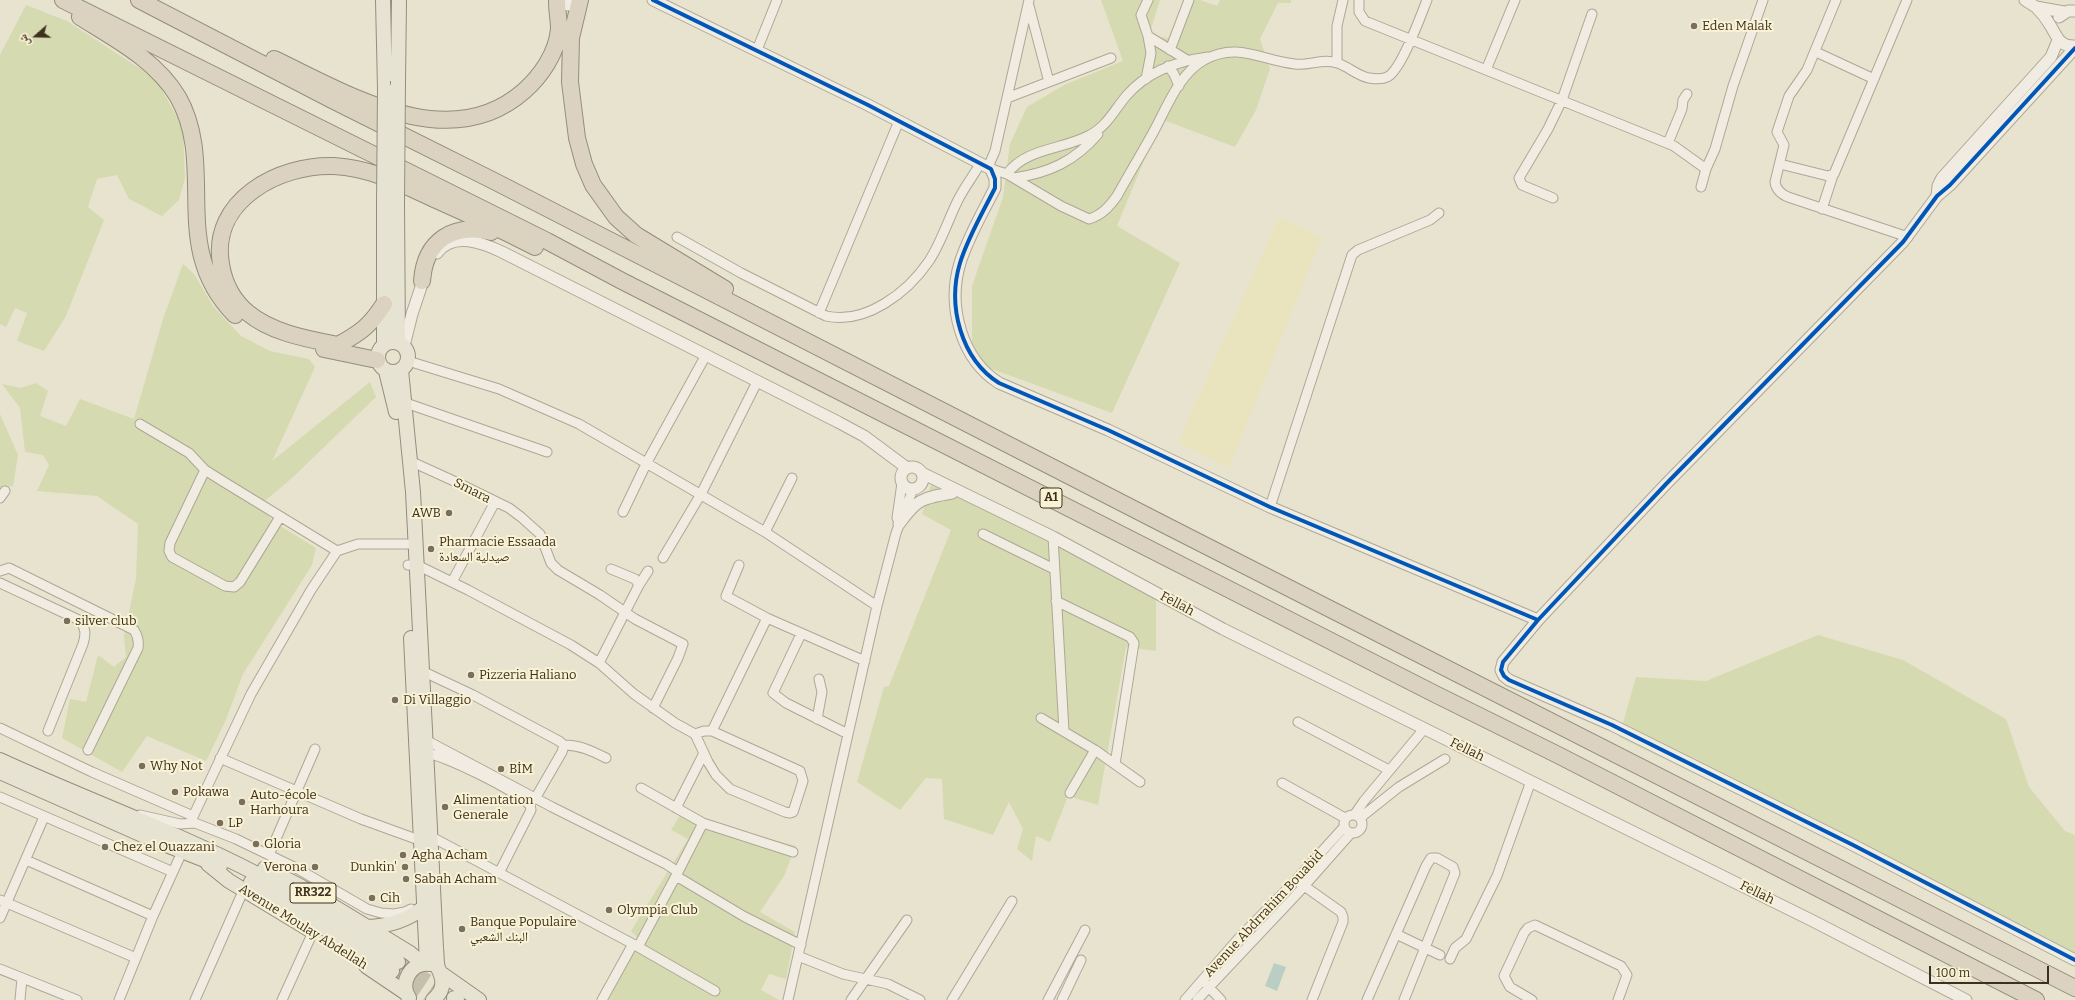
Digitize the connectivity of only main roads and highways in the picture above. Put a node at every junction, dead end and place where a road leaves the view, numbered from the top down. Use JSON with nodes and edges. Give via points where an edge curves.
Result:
{"nodes":[{"id":1,"x":53,"y":0,"type":"edge"},
{"id":2,"x":63,"y":0,"type":"edge"},
{"id":3,"x":139,"y":0,"type":"edge"},
{"id":4,"x":156,"y":0,"type":"edge"},
{"id":5,"x":383,"y":0,"type":"edge"},
{"id":6,"x":399,"y":0,"type":"edge"},
{"id":7,"x":580,"y":0,"type":"edge"},
{"id":8,"x":556,"y":1,"type":"edge"},
{"id":9,"x":391,"y":204,"type":"junction"},
{"id":10,"x":516,"y":237,"type":"junction"},
{"id":11,"x":422,"y":281,"type":"road end"},
{"id":12,"x":622,"y":281,"type":"junction"},
{"id":13,"x":384,"y":304,"type":"junction"},
{"id":14,"x":338,"y":344,"type":"junction"},
{"id":15,"x":388,"y":352,"type":"junction"},
{"id":16,"x":841,"y":359,"type":"junction"},
{"id":17,"x":404,"y":365,"type":"junction"},
{"id":18,"x":411,"y":544,"type":"junction"},
{"id":19,"x":412,"y":565,"type":"junction"},
{"id":20,"x":420,"y":744,"type":"junction"},
{"id":21,"x":0,"y":760,"type":"edge"},
{"id":22,"x":0,"y":772,"type":"edge"},
{"id":23,"x":423,"y":836,"type":"junction"},
{"id":24,"x":187,"y":848,"type":"junction"},
{"id":25,"x":201,"y":859,"type":"junction"},
{"id":26,"x":422,"y":905,"type":"junction"},
{"id":27,"x":368,"y":927,"type":"junction"},
{"id":28,"x":432,"y":967,"type":"junction"},
{"id":29,"x":2075,"y":988,"type":"edge"},
{"id":30,"x":409,"y":997,"type":"edge"},
{"id":31,"x":433,"y":1000,"type":"edge"},
{"id":32,"x":479,"y":1000,"type":"edge"},
{"id":33,"x":2036,"y":1000,"type":"edge"}],
"edges":[{"from":1,"to":15,"type":"highway","via":[[147,62],[165,79],[177,97],[186,114],[193,146],[200,253],[207,276],[232,313],[252,329],[270,337]]},
{"from":2,"to":12,"type":"highway","number":"A1","via":[[380,156]]},
{"from":3,"to":16,"type":"highway","number":"A1"},
{"from":4,"to":8,"type":"highway","via":[[372,104],[422,118],[446,120],[474,118],[492,112],[518,96],[534,81],[556,44],[559,31]]},
{"from":5,"to":9,"type":"main road","bridge":true},
{"from":6,"to":9,"type":"main road","bridge":true,"via":[[398,81]]},
{"from":7,"to":16,"type":"highway","via":[[571,38],[570,82],[581,152],[593,185],[604,202],[616,217],[636,234]]},
{"from":9,"to":13,"type":"main road"},
{"from":9,"to":15,"type":"main road"},
{"from":10,"to":11,"type":"highway","via":[[478,229],[451,233],[437,242],[429,254],[423,267]]},
{"from":10,"to":12,"type":"highway","via":[[586,272]]},
{"from":10,"to":14,"type":"highway","via":[[382,176],[349,168],[306,167],[272,178],[252,190],[237,204],[221,234],[220,262],[231,295],[249,314],[287,333]]},
{"from":12,"to":33,"type":"highway","number":"A1"},
{"from":13,"to":14,"type":"highway","via":[[361,332]]},
{"from":13,"to":15,"type":"main road"},
{"from":14,"to":15,"type":"highway"},
{"from":15,"to":17,"type":"main road","via":[[396,372]]},
{"from":15,"to":17,"type":"main road","via":[[407,350]]},
{"from":15,"to":18,"type":"main road"},
{"from":16,"to":29,"type":"highway","number":"A1"},
{"from":17,"to":18,"type":"main road","via":[[403,402],[410,461]]},
{"from":18,"to":19,"type":"main road"},
{"from":19,"to":20,"type":"main road"},
{"from":19,"to":20,"type":"main road","via":[[422,671]]},
{"from":20,"to":23,"type":"main road"},
{"from":21,"to":24,"type":"main road","name":"Avenue Moulay Abdellah","number":"RR322","via":[[111,808]]},
{"from":22,"to":24,"type":"main road","name":"Avenue Moulay Abdellah","number":"RR322"},
{"from":23,"to":26,"type":"main road"},
{"from":23,"to":28,"type":"main road"},
{"from":24,"to":25,"type":"main road","name":"Avenue Moulay Abdellah","number":"RR322"},
{"from":24,"to":25,"type":"main road","name":"Avenue Moulay Abdellah","number":"RR322","via":[[275,884],[395,967],[262,888]]},
{"from":24,"to":27,"type":"main road","name":"Avenue Moulay Abdellah","number":"RR322","via":[[210,846],[252,862],[300,886]]},
{"from":25,"to":30,"type":"main road","name":"Avenue Moulay Abdellah","number":"RR322"},
{"from":26,"to":27,"type":"main road","via":[[400,922]]},
{"from":26,"to":28,"type":"main road"},
{"from":27,"to":28,"type":"main road","name":"Avenue Moulay Abdellah","number":"RR322"},
{"from":28,"to":30,"type":"main road","number":"RR322","via":[[416,966],[409,974],[405,984]]},
{"from":28,"to":31,"type":"main road","via":[[443,984]]},
{"from":28,"to":32,"type":"main road","name":"Avenue Moulay Abdellah","number":"RR322"}]}
